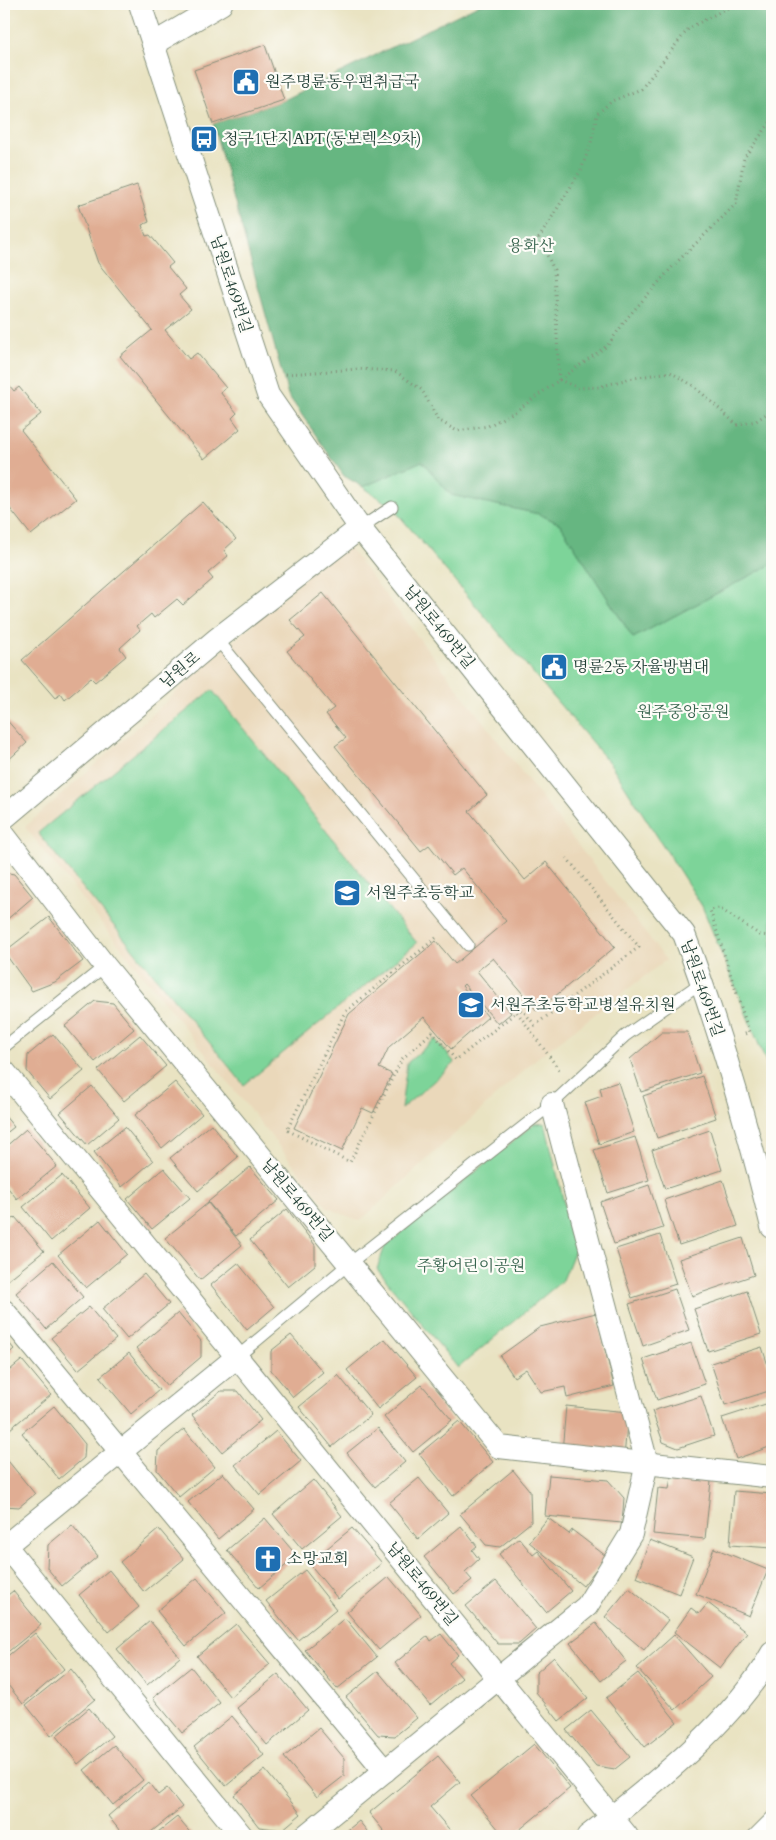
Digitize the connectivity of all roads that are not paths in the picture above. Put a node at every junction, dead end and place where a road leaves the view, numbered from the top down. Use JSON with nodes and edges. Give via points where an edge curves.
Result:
{"nodes":[{"id":1,"x":140,"y":4,"type":"edge"},
{"id":2,"x":220,"y":4,"type":"edge"},
{"id":3,"x":153,"y":44,"type":"junction"},
{"id":4,"x":392,"y":507,"type":"dead end"},
{"id":5,"x":360,"y":528,"type":"junction"},
{"id":6,"x":217,"y":639,"type":"junction"},
{"id":7,"x":4,"y":818,"type":"edge"},
{"id":8,"x":4,"y":835,"type":"edge"},
{"id":9,"x":468,"y":945,"type":"dead end"},
{"id":10,"x":104,"y":966,"type":"junction"},
{"id":11,"x":702,"y":982,"type":"junction"},
{"id":12,"x":4,"y":1048,"type":"edge"},
{"id":13,"x":4,"y":1070,"type":"edge"},
{"id":14,"x":552,"y":1104,"type":"junction"},
{"id":15,"x":772,"y":1227,"type":"edge"},
{"id":16,"x":350,"y":1263,"type":"junction"},
{"id":17,"x":4,"y":1311,"type":"edge"},
{"id":18,"x":236,"y":1357,"type":"junction"},
{"id":19,"x":121,"y":1453,"type":"junction"},
{"id":20,"x":647,"y":1463,"type":"junction"},
{"id":21,"x":772,"y":1477,"type":"edge"},
{"id":22,"x":5,"y":1545,"type":"edge"},
{"id":23,"x":772,"y":1653,"type":"edge"},
{"id":24,"x":499,"y":1678,"type":"junction"},
{"id":25,"x":385,"y":1771,"type":"junction"},
{"id":26,"x":612,"y":1817,"type":"junction"},
{"id":27,"x":772,"y":1817,"type":"edge"},
{"id":28,"x":242,"y":1836,"type":"edge"},
{"id":29,"x":305,"y":1836,"type":"edge"},
{"id":30,"x":588,"y":1836,"type":"edge"},
{"id":31,"x":627,"y":1836,"type":"edge"},
{"id":32,"x":753,"y":1836,"type":"edge"}],
"edges":[{"from":1,"to":3,"type":"street","name":"남원로469번길"},
{"from":2,"to":3,"type":"street"},
{"from":3,"to":5,"type":"street","name":"남원로469번길","via":[[268,395]]},
{"from":4,"to":5,"type":"lane"},
{"from":5,"to":6,"type":"street","name":"남원로"},
{"from":5,"to":11,"type":"street","name":"남원로469번길","via":[[684,934]]},
{"from":6,"to":7,"type":"street","name":"남원로"},
{"from":6,"to":9,"type":"lane"},
{"from":8,"to":10,"type":"street","name":"남원로469번길"},
{"from":10,"to":12,"type":"lane"},
{"from":10,"to":16,"type":"street","name":"남원로469번길"},
{"from":11,"to":14,"type":"lane","via":[[625,1036]]},
{"from":11,"to":15,"type":"street","name":"남원로469번길","via":[[750,1138]]},
{"from":13,"to":18,"type":"street","name":"남원로469번길"},
{"from":14,"to":16,"type":"lane"},
{"from":14,"to":20,"type":"street"},
{"from":16,"to":18,"type":"lane"},
{"from":16,"to":20,"type":"street","name":"남원로469번길","via":[[499,1447]]},
{"from":17,"to":19,"type":"street"},
{"from":18,"to":19,"type":"street"},
{"from":18,"to":24,"type":"street","name":"남원로469번길"},
{"from":19,"to":22,"type":"street"},
{"from":19,"to":25,"type":"street"},
{"from":20,"to":21,"type":"street","name":"남원로469번길"},
{"from":20,"to":24,"type":"street","via":[[631,1534],[587,1606]]},
{"from":22,"to":28,"type":"street"},
{"from":23,"to":26,"type":"street","via":[[733,1709]]},
{"from":24,"to":25,"type":"street"},
{"from":24,"to":26,"type":"street","name":"남원로469번길"},
{"from":25,"to":29,"type":"street"},
{"from":26,"to":30,"type":"street"},
{"from":26,"to":31,"type":"street","name":"남원로469번길"},
{"from":27,"to":32,"type":"lane"}]}
